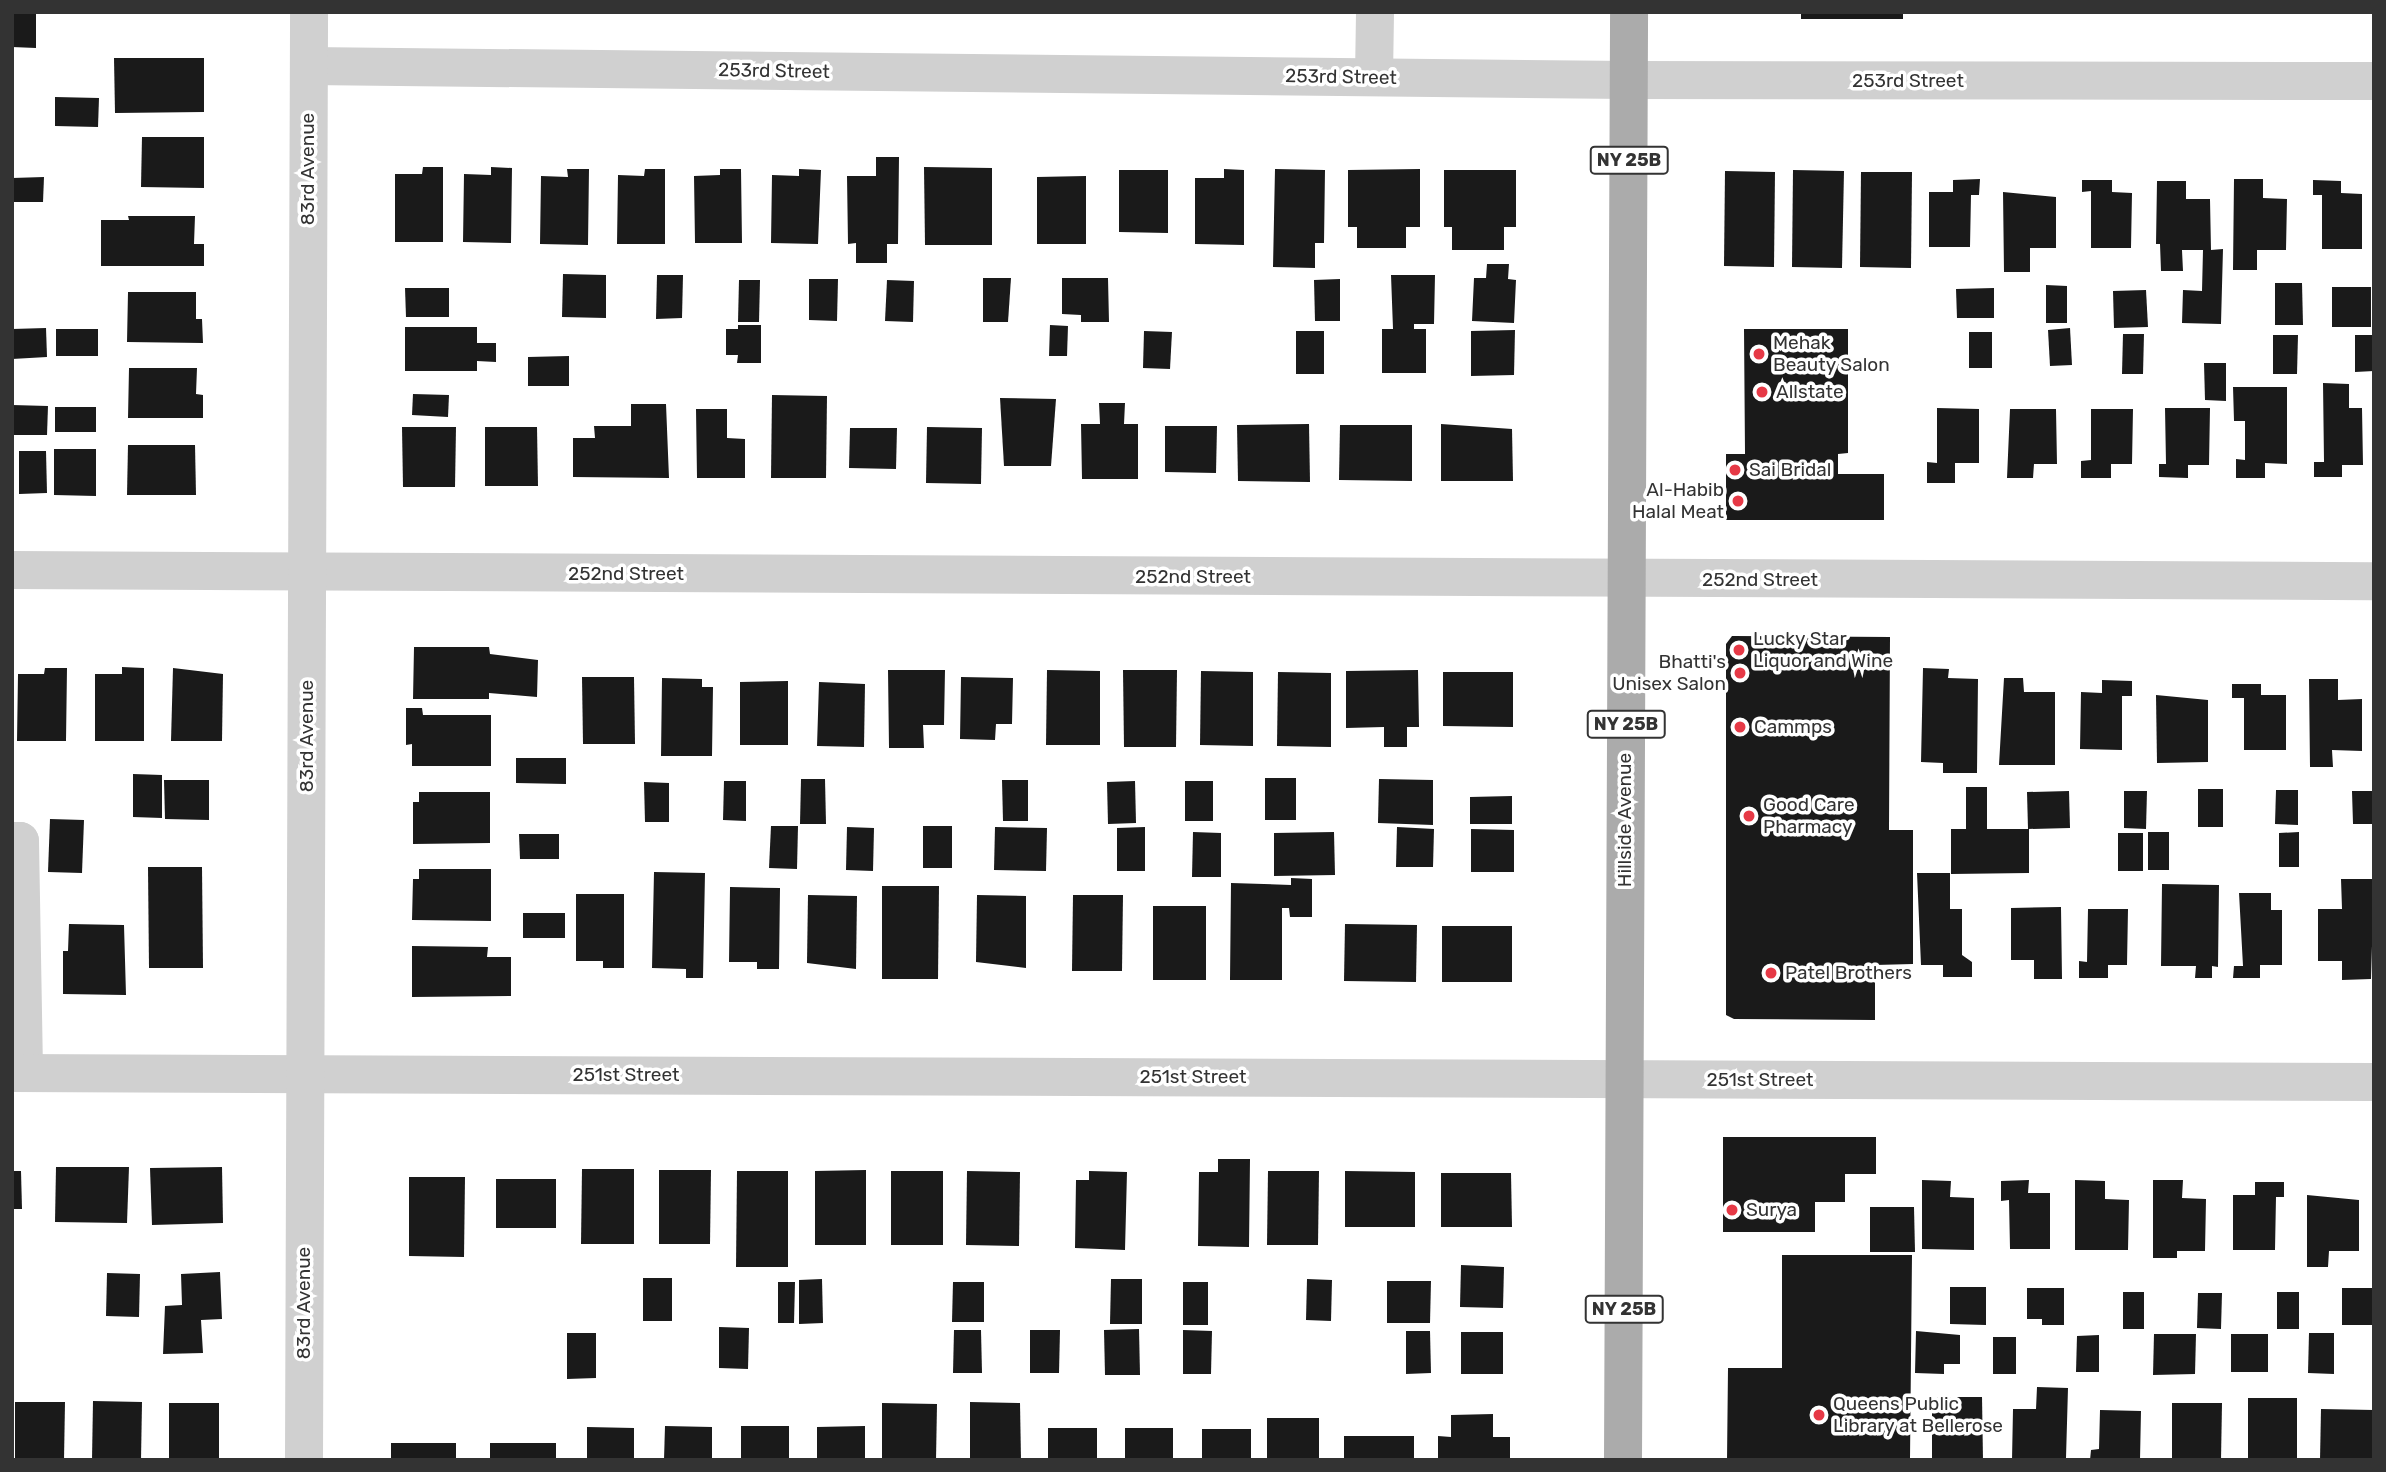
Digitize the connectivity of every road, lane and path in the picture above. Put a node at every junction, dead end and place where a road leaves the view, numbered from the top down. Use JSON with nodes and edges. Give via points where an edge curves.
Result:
{"nodes":[{"id":1,"x":309,"y":12,"type":"edge"},
{"id":2,"x":1375,"y":12,"type":"edge"},
{"id":3,"x":1629,"y":12,"type":"edge"},
{"id":4,"x":309,"y":66,"type":"junction"},
{"id":5,"x":1374,"y":78,"type":"junction"},
{"id":6,"x":1629,"y":80,"type":"junction"},
{"id":7,"x":2374,"y":81,"type":"edge"},
{"id":8,"x":12,"y":570,"type":"edge"},
{"id":9,"x":307,"y":572,"type":"junction"},
{"id":10,"x":1626,"y":579,"type":"junction"},
{"id":11,"x":2374,"y":581,"type":"edge"},
{"id":12,"x":12,"y":841,"type":"edge"},
{"id":13,"x":18,"y":1073,"type":"edge"},
{"id":14,"x":305,"y":1074,"type":"junction"},
{"id":15,"x":1625,"y":1079,"type":"junction"},
{"id":16,"x":2374,"y":1082,"type":"edge"},
{"id":17,"x":304,"y":1460,"type":"edge"},
{"id":18,"x":1623,"y":1460,"type":"edge"}],
"edges":[{"from":1,"to":4,"type":"street","name":"83rd Avenue"},
{"from":2,"to":5,"type":"street"},
{"from":3,"to":6,"type":"main road","name":"Hillside Avenue","number":"NY 25B"},
{"from":4,"to":5,"type":"street","name":"253rd Street"},
{"from":4,"to":9,"type":"street","name":"83rd Avenue"},
{"from":5,"to":6,"type":"street","name":"253rd Street"},
{"from":6,"to":7,"type":"street","name":"253rd Street"},
{"from":6,"to":10,"type":"main road","name":"Hillside Avenue","number":"NY 25B"},
{"from":8,"to":9,"type":"street","name":"252nd Street"},
{"from":9,"to":10,"type":"street","name":"252nd Street"},
{"from":9,"to":14,"type":"street","name":"83rd Avenue"},
{"from":10,"to":11,"type":"street","name":"252nd Street"},
{"from":10,"to":15,"type":"main road","name":"Hillside Avenue","number":"NY 25B"},
{"from":12,"to":13,"type":"street","via":[[20,841]]},
{"from":13,"to":14,"type":"street","name":"251st Street"},
{"from":14,"to":15,"type":"street","name":"251st Street"},
{"from":14,"to":17,"type":"street","name":"83rd Avenue"},
{"from":15,"to":16,"type":"street","name":"251st Street"},
{"from":15,"to":18,"type":"main road","name":"Hillside Avenue","number":"NY 25B"}]}
